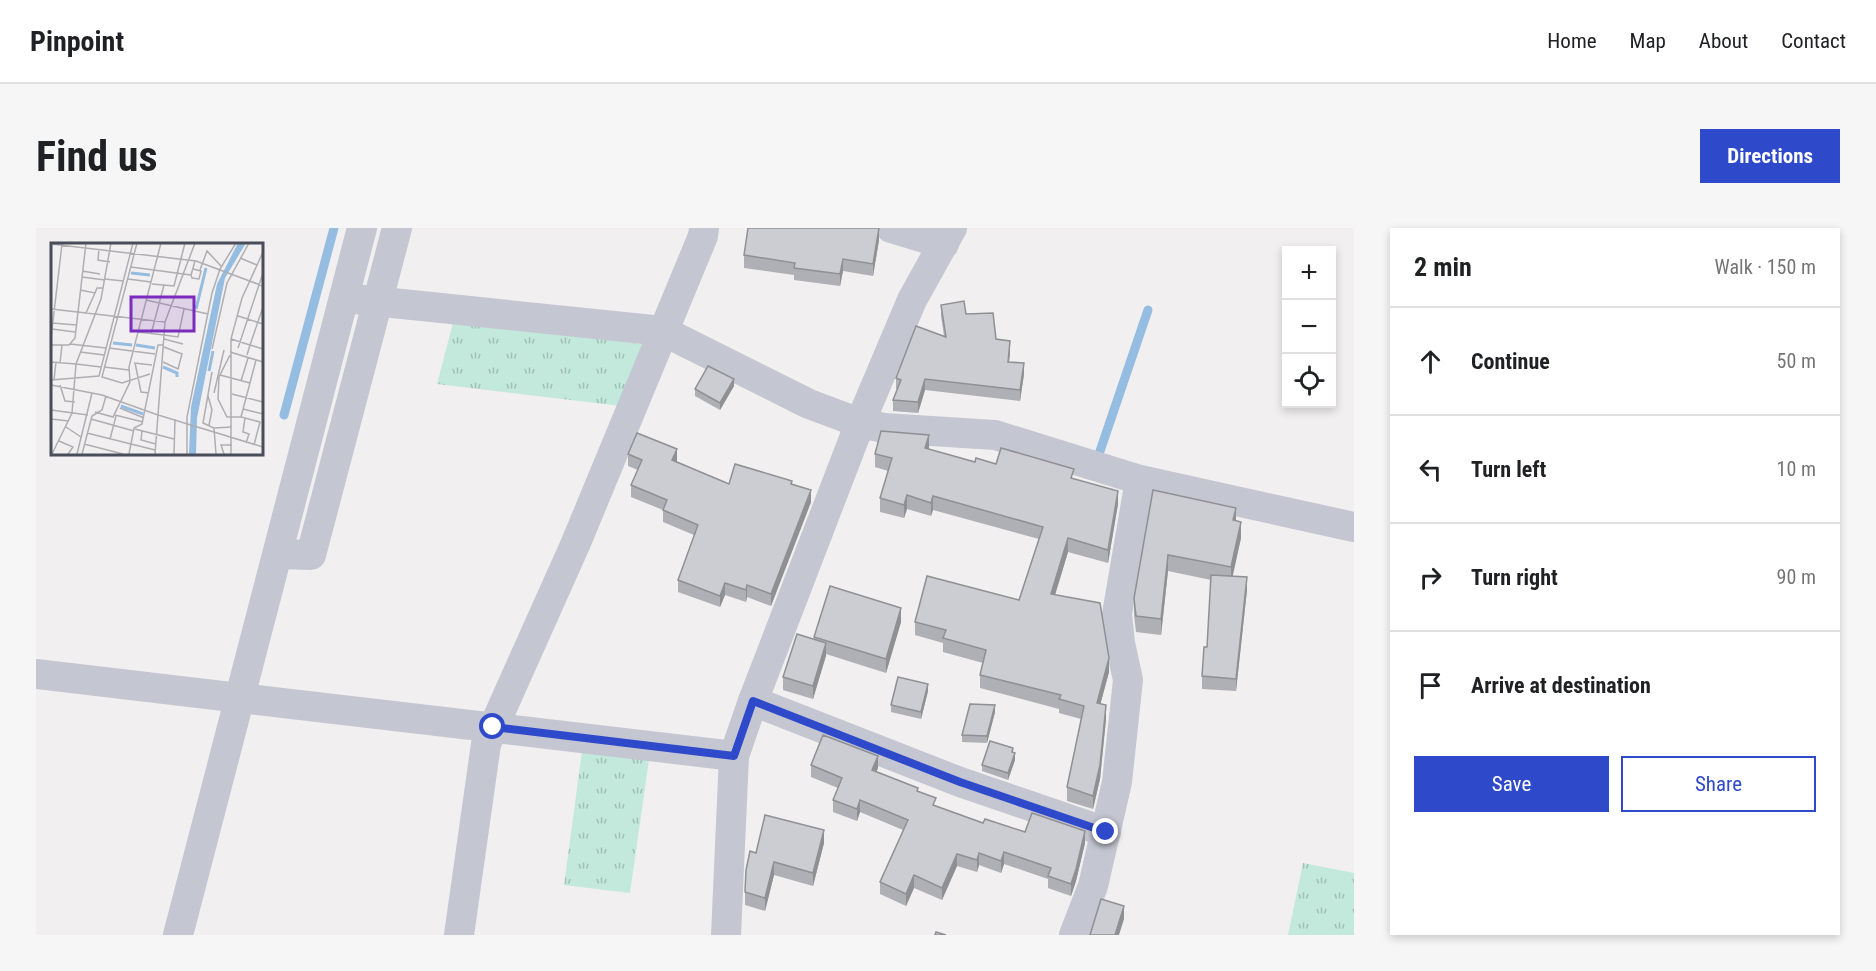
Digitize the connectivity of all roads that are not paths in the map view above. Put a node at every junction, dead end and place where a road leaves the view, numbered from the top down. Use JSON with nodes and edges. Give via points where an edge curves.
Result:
{"nodes":[{"id":1,"x":362,"y":228,"type":"edge"},
{"id":2,"x":397,"y":228,"type":"edge"},
{"id":3,"x":704,"y":228,"type":"edge"},
{"id":4,"x":891,"y":228,"type":"edge"},
{"id":5,"x":948,"y":236,"type":"edge"},
{"id":6,"x":344,"y":298,"type":"junction"},
{"id":7,"x":378,"y":300,"type":"junction"},
{"id":8,"x":663,"y":331,"type":"junction"},
{"id":9,"x":860,"y":423,"type":"junction"},
{"id":10,"x":1140,"y":480,"type":"junction"},
{"id":11,"x":1354,"y":527,"type":"edge"},
{"id":12,"x":278,"y":554,"type":"junction"},
{"id":13,"x":36,"y":674,"type":"edge"},
{"id":14,"x":240,"y":698,"type":"junction"},
{"id":15,"x":753,"y":701,"type":"junction"},
{"id":16,"x":493,"y":727,"type":"junction"},
{"id":17,"x":734,"y":756,"type":"junction"},
{"id":18,"x":1106,"y":832,"type":"junction"},
{"id":19,"x":178,"y":935,"type":"edge"},
{"id":20,"x":459,"y":935,"type":"edge"},
{"id":21,"x":726,"y":935,"type":"edge"},
{"id":22,"x":1074,"y":935,"type":"edge"}],
"edges":[{"from":1,"to":6,"type":"street"},
{"from":2,"to":7,"type":"street"},
{"from":3,"to":8,"type":"street"},
{"from":4,"to":5,"type":"street"},
{"from":5,"to":9,"type":"street","via":[[912,300]]},
{"from":6,"to":7,"type":"street"},
{"from":6,"to":12,"type":"street"},
{"from":7,"to":8,"type":"street"},
{"from":7,"to":12,"type":"street","via":[[311,555]]},
{"from":8,"to":9,"type":"street","via":[[809,404]]},
{"from":8,"to":16,"type":"street","via":[[575,545]]},
{"from":9,"to":10,"type":"street","via":[[996,435]]},
{"from":9,"to":15,"type":"street"},
{"from":10,"to":11,"type":"street"},
{"from":10,"to":18,"type":"street","via":[[1117,614],[1128,680],[1117,782]]},
{"from":12,"to":14,"type":"street"},
{"from":13,"to":14,"type":"street"},
{"from":14,"to":16,"type":"street"},
{"from":14,"to":19,"type":"street"},
{"from":15,"to":17,"type":"street"},
{"from":15,"to":18,"type":"street","via":[[960,782]]},
{"from":16,"to":17,"type":"street"},
{"from":16,"to":20,"type":"street","via":[[486,744]]},
{"from":17,"to":21,"type":"street"},
{"from":18,"to":22,"type":"street","via":[[1093,886]]}]}
